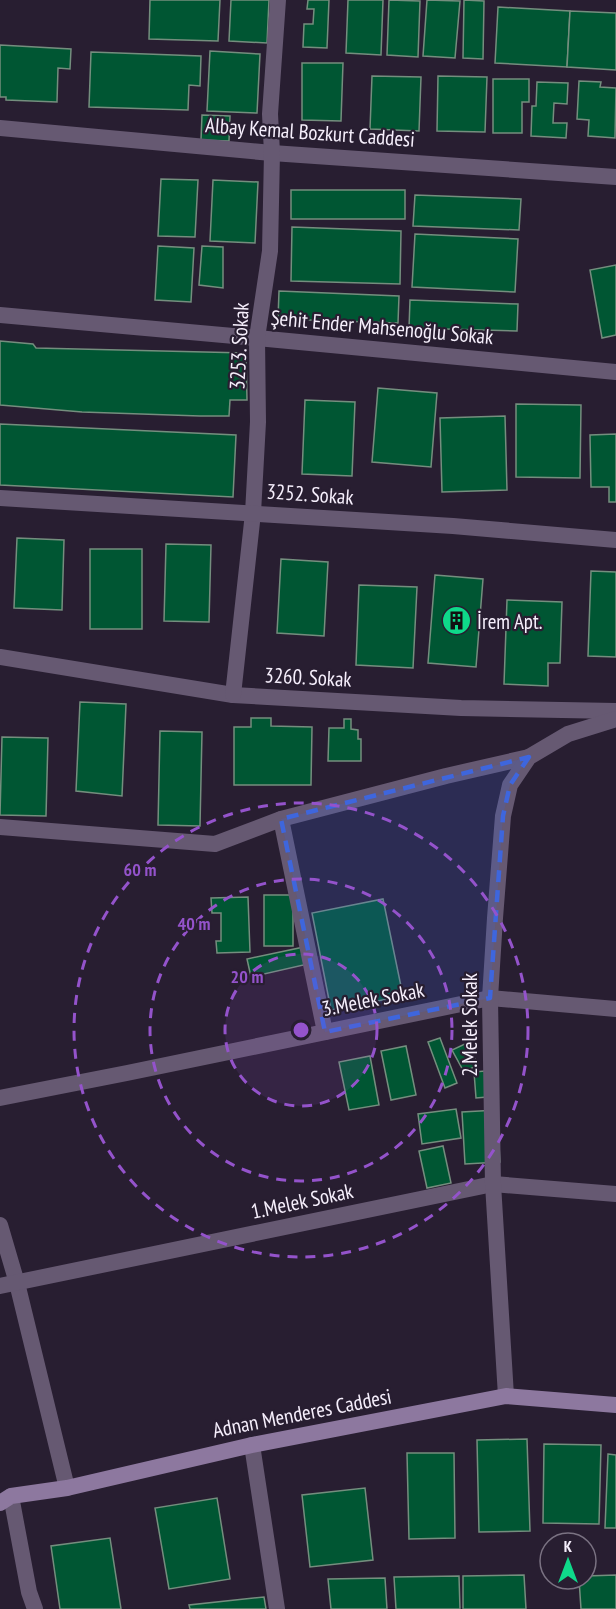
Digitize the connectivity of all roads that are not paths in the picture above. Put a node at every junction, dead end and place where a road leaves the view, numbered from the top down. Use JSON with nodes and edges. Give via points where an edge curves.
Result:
{"nodes":[{"id":1,"x":278,"y":0,"type":"edge"},
{"id":2,"x":0,"y":128,"type":"edge"},
{"id":3,"x":272,"y":153,"type":"junction"},
{"id":4,"x":616,"y":177,"type":"edge"},
{"id":5,"x":0,"y":315,"type":"edge"},
{"id":6,"x":257,"y":338,"type":"junction"},
{"id":7,"x":616,"y":372,"type":"edge"},
{"id":8,"x":0,"y":498,"type":"edge"},
{"id":9,"x":253,"y":513,"type":"junction"},
{"id":10,"x":616,"y":540,"type":"edge"},
{"id":11,"x":0,"y":657,"type":"edge"},
{"id":12,"x":233,"y":695,"type":"junction"},
{"id":13,"x":616,"y":711,"type":"edge"},
{"id":14,"x":616,"y":719,"type":"edge"},
{"id":15,"x":529,"y":757,"type":"junction"},
{"id":16,"x":281,"y":819,"type":"junction"},
{"id":17,"x":0,"y":827,"type":"edge"},
{"id":18,"x":490,"y":998,"type":"junction"},
{"id":19,"x":616,"y":1009,"type":"edge"},
{"id":20,"x":325,"y":1032,"type":"junction"},
{"id":21,"x":0,"y":1098,"type":"edge"},
{"id":22,"x":493,"y":1184,"type":"junction"},
{"id":23,"x":616,"y":1194,"type":"edge"},
{"id":24,"x":0,"y":1225,"type":"edge"},
{"id":25,"x":17,"y":1283,"type":"junction"},
{"id":26,"x":0,"y":1286,"type":"edge"},
{"id":27,"x":506,"y":1396,"type":"junction"},
{"id":28,"x":616,"y":1406,"type":"edge"},
{"id":29,"x":252,"y":1445,"type":"junction"},
{"id":30,"x":67,"y":1488,"type":"junction"},
{"id":31,"x":6,"y":1499,"type":"edge"},
{"id":32,"x":34,"y":1609,"type":"edge"},
{"id":33,"x":277,"y":1609,"type":"edge"}],
"edges":[{"from":1,"to":3,"type":"street","name":"3253. Sokak","via":[[270,114]]},
{"from":2,"to":3,"type":"street","name":"Albay Kemal Bozkurt Caddesi"},
{"from":3,"to":4,"type":"street","name":"Albay Kemal Bozkurt Caddesi"},
{"from":3,"to":6,"type":"street","name":"3253. Sokak","via":[[270,251]]},
{"from":5,"to":6,"type":"street","name":"Şehit Ender Mahsenoğlu Sokak"},
{"from":6,"to":7,"type":"street","name":"Şehit Ender Mahsenoğlu Sokak"},
{"from":6,"to":9,"type":"street","name":"3253. Sokak"},
{"from":8,"to":9,"type":"street","name":"3252. Sokak"},
{"from":9,"to":10,"type":"street","name":"3252. Sokak"},
{"from":9,"to":12,"type":"street","name":"3253. Sokak"},
{"from":11,"to":12,"type":"street","name":"3260. Sokak"},
{"from":12,"to":13,"type":"street","name":"3260. Sokak","via":[[460,708]]},
{"from":14,"to":15,"type":"street","name":"2.Melek Sokak","via":[[568,734]]},
{"from":15,"to":16,"type":"street"},
{"from":15,"to":18,"type":"street","name":"2.Melek Sokak","via":[[510,785],[503,816]]},
{"from":16,"to":17,"type":"street","via":[[215,844]]},
{"from":16,"to":20,"type":"street"},
{"from":18,"to":19,"type":"street","name":"3.Melek Sokak"},
{"from":18,"to":20,"type":"street","name":"3.Melek Sokak"},
{"from":18,"to":22,"type":"street","name":"2.Melek Sokak"},
{"from":20,"to":21,"type":"street","name":"3.Melek Sokak"},
{"from":22,"to":23,"type":"street","name":"1.Melek Sokak"},
{"from":22,"to":25,"type":"street","name":"1.Melek Sokak"},
{"from":22,"to":27,"type":"street","name":"2.Melek Sokak"},
{"from":24,"to":25,"type":"street"},
{"from":25,"to":26,"type":"street","name":"1.Melek Sokak"},
{"from":25,"to":30,"type":"street"},
{"from":27,"to":28,"type":"main road","name":"Adnan Menderes Caddesi"},
{"from":27,"to":29,"type":"main road","name":"Adnan Menderes Caddesi"},
{"from":29,"to":30,"type":"main road","name":"Adnan Menderes Caddesi"},
{"from":29,"to":33,"type":"street"},
{"from":30,"to":31,"type":"main road","name":"Adnan Menderes Caddesi"},
{"from":31,"to":32,"type":"street"}]}
